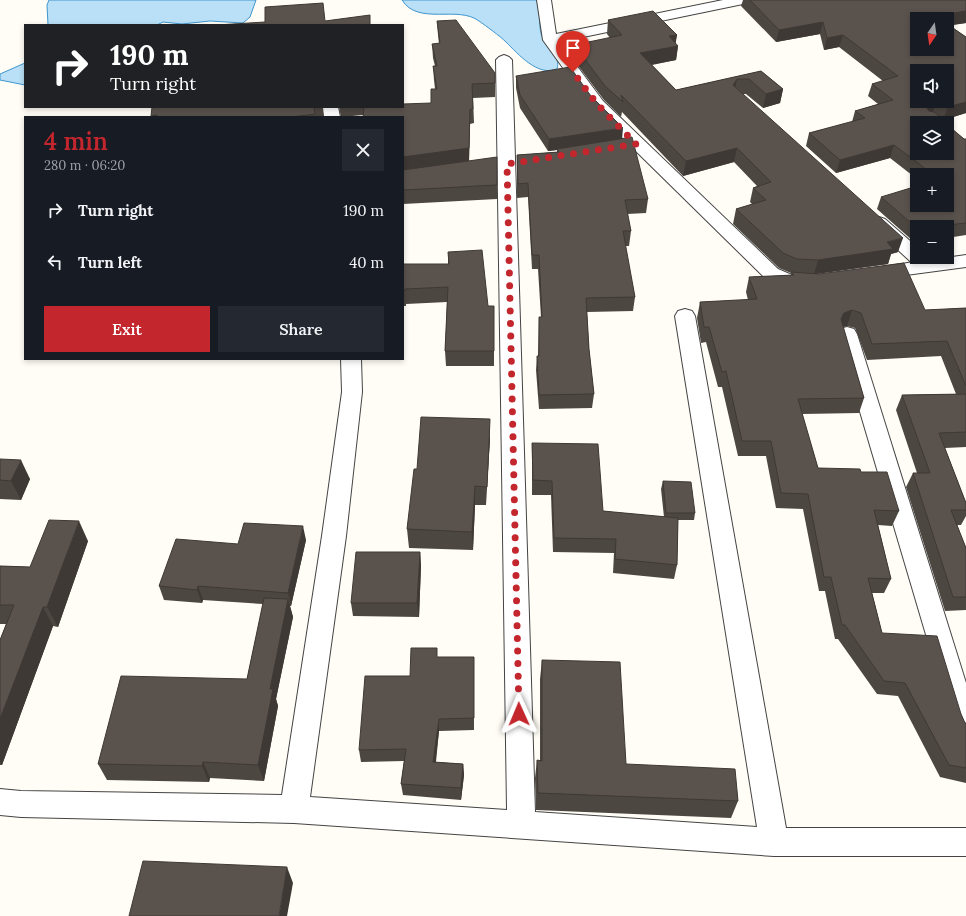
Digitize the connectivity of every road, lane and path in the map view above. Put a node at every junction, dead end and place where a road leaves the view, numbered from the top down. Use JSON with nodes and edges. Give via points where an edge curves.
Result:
{"nodes":[{"id":1,"x":544,"y":0,"type":"edge"},
{"id":2,"x":743,"y":0,"type":"edge"},
{"id":3,"x":550,"y":40,"type":"junction"},
{"id":4,"x":504,"y":60,"type":"dead end"},
{"id":5,"x":870,"y":214,"type":"edge"},
{"id":6,"x":910,"y":251,"type":"edge"},
{"id":7,"x":954,"y":261,"type":"edge"},
{"id":8,"x":966,"y":261,"type":"edge"},
{"id":9,"x":910,"y":262,"type":"edge"},
{"id":10,"x":859,"y":275,"type":"edge"},
{"id":11,"x":822,"y":281,"type":"edge"},
{"id":12,"x":685,"y":316,"type":"dead end"},
{"id":13,"x":847,"y":334,"type":"edge"},
{"id":14,"x":351,"y":360,"type":"edge"},
{"id":15,"x":966,"y":726,"type":"edge"},
{"id":16,"x":0,"y":802,"type":"edge"},
{"id":17,"x":294,"y":809,"type":"junction"},
{"id":18,"x":521,"y":824,"type":"junction"},
{"id":19,"x":774,"y":842,"type":"junction"},
{"id":20,"x":966,"y":842,"type":"edge"}],
"edges":[{"from":1,"to":3,"type":"street"},
{"from":2,"to":3,"type":"street"},
{"from":3,"to":11,"type":"street","via":[[629,145],[770,273],[790,281]]},
{"from":4,"to":18,"type":"street"},
{"from":5,"to":6,"type":"street"},
{"from":7,"to":8,"type":"street"},
{"from":9,"to":10,"type":"street"},
{"from":12,"to":19,"type":"street"},
{"from":13,"to":15,"type":"street"},
{"from":14,"to":17,"type":"street","via":[[352,392],[341,483]]},
{"from":16,"to":17,"type":"street"},
{"from":17,"to":18,"type":"street"},
{"from":18,"to":19,"type":"street"},
{"from":19,"to":20,"type":"street"}]}
